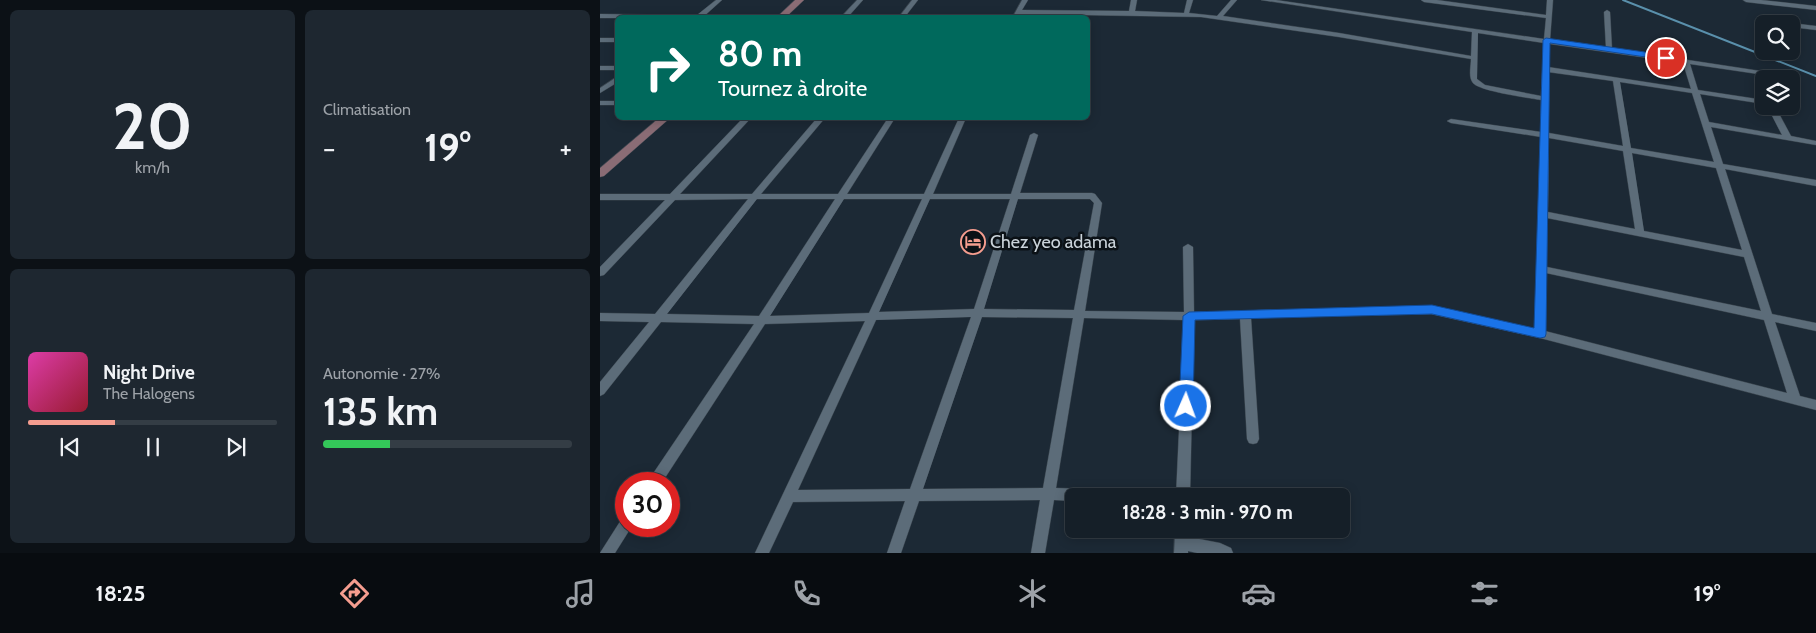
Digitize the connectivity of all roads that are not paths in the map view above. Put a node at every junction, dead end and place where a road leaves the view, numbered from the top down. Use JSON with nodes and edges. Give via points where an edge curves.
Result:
{"nodes":[{"id":1,"x":719,"y":0,"type":"edge"},
{"id":2,"x":800,"y":0,"type":"edge"},
{"id":3,"x":860,"y":0,"type":"edge"},
{"id":4,"x":915,"y":0,"type":"edge"},
{"id":5,"x":1025,"y":0,"type":"edge"},
{"id":6,"x":1134,"y":0,"type":"edge"},
{"id":7,"x":1190,"y":0,"type":"edge"},
{"id":8,"x":1234,"y":0,"type":"edge"},
{"id":9,"x":1264,"y":0,"type":"edge"},
{"id":10,"x":1424,"y":0,"type":"edge"},
{"id":11,"x":1550,"y":0,"type":"edge"},
{"id":12,"x":1746,"y":0,"type":"edge"},
{"id":13,"x":1794,"y":0,"type":"edge"},
{"id":14,"x":1798,"y":6,"type":"junction"},
{"id":15,"x":1816,"y":8,"type":"edge"},
{"id":16,"x":1607,"y":12,"type":"dead end"},
{"id":17,"x":1132,"y":13,"type":"junction"},
{"id":18,"x":700,"y":15,"type":"edge"},
{"id":19,"x":783,"y":15,"type":"edge"},
{"id":20,"x":846,"y":15,"type":"edge"},
{"id":21,"x":903,"y":15,"type":"edge"},
{"id":22,"x":1016,"y":15,"type":"edge"},
{"id":23,"x":1186,"y":15,"type":"junction"},
{"id":24,"x":600,"y":16,"type":"edge"},
{"id":25,"x":615,"y":16,"type":"edge"},
{"id":26,"x":1549,"y":17,"type":"junction"},
{"id":27,"x":1219,"y":18,"type":"junction"},
{"id":28,"x":1800,"y":26,"type":"edge"},
{"id":29,"x":1816,"y":28,"type":"edge"},
{"id":30,"x":1475,"y":30,"type":"junction"},
{"id":31,"x":600,"y":40,"type":"edge"},
{"id":32,"x":615,"y":40,"type":"edge"},
{"id":33,"x":1546,"y":40,"type":"junction"},
{"id":34,"x":1609,"y":49,"type":"junction"},
{"id":35,"x":1474,"y":58,"type":"junction"},
{"id":36,"x":1685,"y":60,"type":"junction"},
{"id":37,"x":600,"y":68,"type":"edge"},
{"id":38,"x":615,"y":68,"type":"edge"},
{"id":39,"x":1545,"y":69,"type":"junction"},
{"id":40,"x":1755,"y":71,"type":"edge"},
{"id":41,"x":615,"y":80,"type":"edge"},
{"id":42,"x":1616,"y":80,"type":"junction"},
{"id":43,"x":600,"y":91,"type":"edge"},
{"id":44,"x":1695,"y":91,"type":"junction"},
{"id":45,"x":1544,"y":99,"type":"junction"},
{"id":46,"x":1755,"y":101,"type":"edge"},
{"id":47,"x":600,"y":103,"type":"edge"},
{"id":48,"x":615,"y":103,"type":"edge"},
{"id":49,"x":1776,"y":115,"type":"edge"},
{"id":50,"x":663,"y":120,"type":"edge"},
{"id":51,"x":745,"y":120,"type":"edge"},
{"id":52,"x":819,"y":120,"type":"edge"},
{"id":53,"x":890,"y":120,"type":"edge"},
{"id":54,"x":962,"y":120,"type":"edge"},
{"id":55,"x":1451,"y":121,"type":"dead end"},
{"id":56,"x":1705,"y":124,"type":"junction"},
{"id":57,"x":1034,"y":135,"type":"dead end"},
{"id":58,"x":1546,"y":135,"type":"junction"},
{"id":59,"x":1788,"y":138,"type":"junction"},
{"id":60,"x":1816,"y":143,"type":"edge"},
{"id":61,"x":1627,"y":150,"type":"junction"},
{"id":62,"x":1719,"y":166,"type":"junction"},
{"id":63,"x":600,"y":174,"type":"edge"},
{"id":64,"x":1815,"y":185,"type":"edge"},
{"id":65,"x":673,"y":196,"type":"junction"},
{"id":66,"x":755,"y":196,"type":"junction"},
{"id":67,"x":928,"y":196,"type":"junction"},
{"id":68,"x":1014,"y":196,"type":"junction"},
{"id":69,"x":600,"y":197,"type":"edge"},
{"id":70,"x":839,"y":197,"type":"junction"},
{"id":71,"x":1543,"y":214,"type":"junction"},
{"id":72,"x":1640,"y":233,"type":"junction"},
{"id":73,"x":1188,"y":247,"type":"dead end"},
{"id":74,"x":1749,"y":255,"type":"junction"},
{"id":75,"x":1542,"y":269,"type":"junction"},
{"id":76,"x":600,"y":273,"type":"edge"},
{"id":77,"x":978,"y":313,"type":"junction"},
{"id":78,"x":1079,"y":314,"type":"junction"},
{"id":79,"x":1245,"y":315,"type":"junction"},
{"id":80,"x":1189,"y":316,"type":"junction"},
{"id":81,"x":1768,"y":316,"type":"junction"},
{"id":82,"x":600,"y":317,"type":"edge"},
{"id":83,"x":872,"y":317,"type":"junction"},
{"id":84,"x":658,"y":318,"type":"junction"},
{"id":85,"x":762,"y":320,"type":"junction"},
{"id":86,"x":1816,"y":327,"type":"edge"},
{"id":87,"x":1540,"y":334,"type":"junction"},
{"id":88,"x":600,"y":391,"type":"edge"},
{"id":89,"x":1795,"y":400,"type":"junction"},
{"id":90,"x":1816,"y":405,"type":"edge"},
{"id":91,"x":1253,"y":439,"type":"dead end"},
{"id":92,"x":661,"y":472,"type":"edge"},
{"id":93,"x":1183,"y":488,"type":"edge"},
{"id":94,"x":1048,"y":494,"type":"junction"},
{"id":95,"x":1065,"y":494,"type":"edge"},
{"id":96,"x":788,"y":496,"type":"junction"},
{"id":97,"x":913,"y":496,"type":"junction"},
{"id":98,"x":618,"y":537,"type":"edge"},
{"id":99,"x":1181,"y":542,"type":"edge"},
{"id":100,"x":608,"y":553,"type":"edge"},
{"id":101,"x":762,"y":553,"type":"edge"},
{"id":102,"x":894,"y":553,"type":"edge"},
{"id":103,"x":1038,"y":553,"type":"edge"},
{"id":104,"x":1226,"y":553,"type":"edge"}],
"edges":[{"from":1,"to":18,"type":"street"},
{"from":2,"to":19,"type":"street"},
{"from":3,"to":20,"type":"street"},
{"from":4,"to":21,"type":"street"},
{"from":5,"to":22,"type":"street"},
{"from":6,"to":17,"type":"street"},
{"from":7,"to":23,"type":"street"},
{"from":8,"to":27,"type":"street"},
{"from":9,"to":30,"type":"street"},
{"from":10,"to":26,"type":"street"},
{"from":11,"to":26,"type":"street"},
{"from":12,"to":14,"type":"street"},
{"from":13,"to":14,"type":"street"},
{"from":14,"to":15,"type":"street"},
{"from":16,"to":34,"type":"street"},
{"from":17,"to":22,"type":"street"},
{"from":17,"to":23,"type":"street"},
{"from":23,"to":27,"type":"street"},
{"from":24,"to":25,"type":"street"},
{"from":26,"to":33,"type":"street"},
{"from":27,"to":35,"type":"street"},
{"from":28,"to":29,"type":"street"},
{"from":30,"to":33,"type":"street"},
{"from":30,"to":35,"type":"street"},
{"from":31,"to":32,"type":"street"},
{"from":33,"to":34,"type":"street"},
{"from":33,"to":39,"type":"street"},
{"from":34,"to":36,"type":"street"},
{"from":35,"to":45,"type":"street","via":[[1476,83]]},
{"from":36,"to":40,"type":"street"},
{"from":36,"to":44,"type":"street"},
{"from":37,"to":38,"type":"street"},
{"from":39,"to":42,"type":"street"},
{"from":39,"to":45,"type":"street"},
{"from":41,"to":43,"type":"street"},
{"from":42,"to":44,"type":"street"},
{"from":42,"to":61,"type":"street"},
{"from":44,"to":46,"type":"street"},
{"from":44,"to":56,"type":"street"},
{"from":45,"to":58,"type":"street"},
{"from":47,"to":48,"type":"street"},
{"from":49,"to":59,"type":"street"},
{"from":50,"to":63,"type":"street"},
{"from":51,"to":65,"type":"street"},
{"from":52,"to":66,"type":"street"},
{"from":53,"to":70,"type":"street"},
{"from":54,"to":67,"type":"street"},
{"from":55,"to":58,"type":"street"},
{"from":56,"to":59,"type":"street"},
{"from":56,"to":62,"type":"street"},
{"from":57,"to":68,"type":"street"},
{"from":58,"to":61,"type":"street"},
{"from":58,"to":71,"type":"street"},
{"from":59,"to":60,"type":"street"},
{"from":61,"to":62,"type":"street"},
{"from":61,"to":72,"type":"street"},
{"from":62,"to":64,"type":"street"},
{"from":62,"to":74,"type":"street"},
{"from":65,"to":66,"type":"street"},
{"from":65,"to":69,"type":"street"},
{"from":65,"to":76,"type":"street"},
{"from":66,"to":70,"type":"street"},
{"from":66,"to":84,"type":"street"},
{"from":67,"to":68,"type":"street"},
{"from":67,"to":70,"type":"street"},
{"from":67,"to":83,"type":"street"},
{"from":68,"to":77,"type":"street"},
{"from":68,"to":78,"type":"street","via":[[1096,198],[1098,203]]},
{"from":70,"to":85,"type":"street"},
{"from":71,"to":72,"type":"street"},
{"from":71,"to":75,"type":"street"},
{"from":72,"to":74,"type":"street"},
{"from":73,"to":80,"type":"street"},
{"from":74,"to":81,"type":"street"},
{"from":75,"to":81,"type":"street"},
{"from":75,"to":87,"type":"street"},
{"from":77,"to":78,"type":"street"},
{"from":77,"to":83,"type":"street"},
{"from":77,"to":97,"type":"street"},
{"from":78,"to":80,"type":"street"},
{"from":78,"to":94,"type":"street"},
{"from":79,"to":80,"type":"street"},
{"from":79,"to":87,"type":"street","via":[[1432,310]]},
{"from":79,"to":91,"type":"street"},
{"from":80,"to":93,"type":"street"},
{"from":81,"to":86,"type":"street"},
{"from":81,"to":89,"type":"street"},
{"from":82,"to":84,"type":"street"},
{"from":83,"to":85,"type":"street"},
{"from":83,"to":96,"type":"street"},
{"from":84,"to":85,"type":"street"},
{"from":84,"to":88,"type":"street"},
{"from":85,"to":92,"type":"street"},
{"from":87,"to":89,"type":"street"},
{"from":89,"to":90,"type":"street"},
{"from":94,"to":95,"type":"street"},
{"from":94,"to":97,"type":"street"},
{"from":94,"to":103,"type":"street"},
{"from":96,"to":97,"type":"street"},
{"from":96,"to":101,"type":"street"},
{"from":97,"to":102,"type":"street"},
{"from":98,"to":100,"type":"street"},
{"from":99,"to":104,"type":"street"}]}
